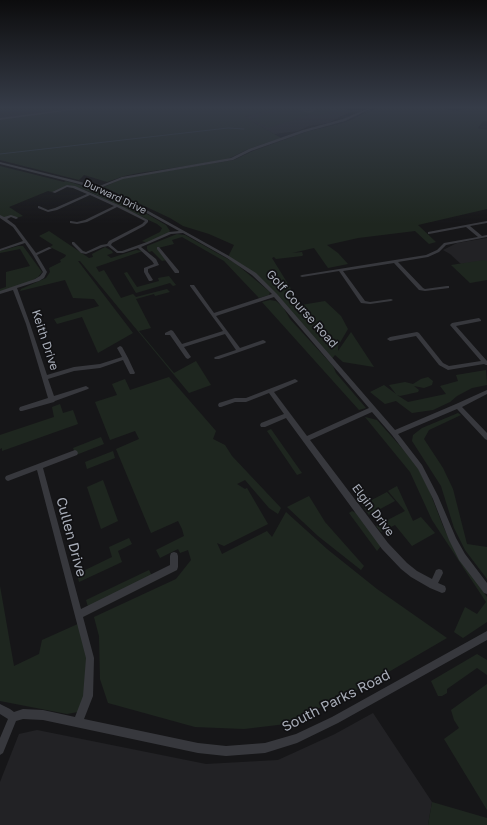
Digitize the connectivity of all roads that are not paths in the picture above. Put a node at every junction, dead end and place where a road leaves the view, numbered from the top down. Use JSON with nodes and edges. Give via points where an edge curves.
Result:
{"nodes":[{"id":1,"x":260,"y":146,"type":"edge"},
{"id":2,"x":0,"y":163,"type":"edge"},
{"id":3,"x":98,"y":188,"type":"junction"},
{"id":4,"x":54,"y":192,"type":"dead end"},
{"id":5,"x":89,"y":194,"type":"junction"},
{"id":6,"x":116,"y":206,"type":"junction"},
{"id":7,"x":39,"y":207,"type":"dead end"},
{"id":8,"x":2,"y":217,"type":"edge"},
{"id":9,"x":16,"y":218,"type":"dead end"},
{"id":10,"x":71,"y":222,"type":"dead end"},
{"id":11,"x":487,"y":222,"type":"edge"},
{"id":12,"x":170,"y":224,"type":"junction"},
{"id":13,"x":467,"y":226,"type":"junction"},
{"id":14,"x":184,"y":232,"type":"junction"},
{"id":15,"x":170,"y":233,"type":"junction"},
{"id":16,"x":429,"y":233,"type":"dead end"},
{"id":17,"x":487,"y":236,"type":"edge"},
{"id":18,"x":480,"y":237,"type":"junction"},
{"id":19,"x":25,"y":242,"type":"junction"},
{"id":20,"x":73,"y":244,"type":"dead end"},
{"id":21,"x":109,"y":245,"type":"junction"},
{"id":22,"x":139,"y":247,"type":"junction"},
{"id":23,"x":50,"y":248,"type":"dead end"},
{"id":24,"x":158,"y":248,"type":"dead end"},
{"id":25,"x":0,"y":250,"type":"edge"},
{"id":26,"x":86,"y":253,"type":"junction"},
{"id":27,"x":35,"y":255,"type":"junction"},
{"id":28,"x":90,"y":256,"type":"dead end"},
{"id":29,"x":168,"y":262,"type":"junction"},
{"id":30,"x":396,"y":262,"type":"junction"},
{"id":31,"x":157,"y":265,"type":"junction"},
{"id":32,"x":340,"y":270,"type":"junction"},
{"id":33,"x":177,"y":272,"type":"dead end"},
{"id":34,"x":302,"y":276,"type":"dead end"},
{"id":35,"x":151,"y":280,"type":"dead end"},
{"id":36,"x":192,"y":286,"type":"dead end"},
{"id":37,"x":447,"y":287,"type":"dead end"},
{"id":38,"x":15,"y":288,"type":"junction"},
{"id":39,"x":0,"y":294,"type":"edge"},
{"id":40,"x":274,"y":294,"type":"junction"},
{"id":41,"x":391,"y":300,"type":"dead end"},
{"id":42,"x":213,"y":315,"type":"junction"},
{"id":43,"x":479,"y":320,"type":"dead end"},
{"id":44,"x":226,"y":332,"type":"junction"},
{"id":45,"x":167,"y":334,"type":"dead end"},
{"id":46,"x":390,"y":339,"type":"dead end"},
{"id":47,"x":263,"y":342,"type":"dead end"},
{"id":48,"x":180,"y":346,"type":"junction"},
{"id":49,"x":120,"y":348,"type":"dead end"},
{"id":50,"x":239,"y":350,"type":"junction"},
{"id":51,"x":125,"y":358,"type":"junction"},
{"id":52,"x":188,"y":358,"type":"dead end"},
{"id":53,"x":217,"y":358,"type":"dead end"},
{"id":54,"x":486,"y":363,"type":"edge"},
{"id":55,"x":132,"y":373,"type":"dead end"},
{"id":56,"x":45,"y":378,"type":"junction"},
{"id":57,"x":295,"y":381,"type":"dead end"},
{"id":58,"x":86,"y":388,"type":"dead end"},
{"id":59,"x":270,"y":391,"type":"junction"},
{"id":60,"x":487,"y":392,"type":"edge"},
{"id":61,"x":52,"y":400,"type":"junction"},
{"id":62,"x":221,"y":405,"type":"dead end"},
{"id":63,"x":458,"y":406,"type":"junction"},
{"id":64,"x":22,"y":409,"type":"dead end"},
{"id":65,"x":373,"y":409,"type":"junction"},
{"id":66,"x":287,"y":415,"type":"junction"},
{"id":67,"x":263,"y":425,"type":"dead end"},
{"id":68,"x":394,"y":433,"type":"junction"},
{"id":69,"x":487,"y":437,"type":"edge"},
{"id":70,"x":305,"y":439,"type":"junction"},
{"id":71,"x":75,"y":453,"type":"dead end"},
{"id":72,"x":38,"y":466,"type":"junction"},
{"id":73,"x":8,"y":478,"type":"dead end"},
{"id":74,"x":174,"y":556,"type":"dead end"},
{"id":75,"x":438,"y":573,"type":"dead end"},
{"id":76,"x":433,"y":585,"type":"junction"},
{"id":77,"x":442,"y":589,"type":"dead end"},
{"id":78,"x":487,"y":590,"type":"edge"},
{"id":79,"x":78,"y":615,"type":"junction"},
{"id":80,"x":487,"y":635,"type":"edge"},
{"id":81,"x":0,"y":709,"type":"edge"},
{"id":82,"x":13,"y":717,"type":"junction"},
{"id":83,"x":78,"y":723,"type":"junction"},
{"id":84,"x":0,"y":750,"type":"edge"}],
"edges":[{"from":1,"to":3,"type":"street","via":[[232,159],[122,178]]},
{"from":2,"to":3,"type":"street","name":"Golf Course Road"},
{"from":3,"to":12,"type":"street","name":"Golf Course Road","via":[[125,199]]},
{"from":4,"to":5,"type":"street","name":"Durward Drive","via":[[67,186]]},
{"from":5,"to":6,"type":"street","name":"Durward Drive"},
{"from":5,"to":7,"type":"street","via":[[48,211]]},
{"from":6,"to":10,"type":"street","via":[[86,220]]},
{"from":6,"to":21,"type":"street","name":"Durward Drive","via":[[147,222]]},
{"from":8,"to":9,"type":"street"},
{"from":8,"to":19,"type":"street","via":[[14,226]]},
{"from":11,"to":13,"type":"street"},
{"from":12,"to":14,"type":"street","name":"Golf Course Road"},
{"from":12,"to":15,"type":"street"},
{"from":13,"to":16,"type":"street"},
{"from":13,"to":18,"type":"street"},
{"from":14,"to":15,"type":"street"},
{"from":14,"to":40,"type":"street","name":"Golf Course Road","via":[[243,266]]},
{"from":15,"to":22,"type":"street"},
{"from":17,"to":18,"type":"street"},
{"from":18,"to":30,"type":"street","via":[[445,244],[427,256]]},
{"from":19,"to":25,"type":"street"},
{"from":19,"to":27,"type":"street"},
{"from":20,"to":26,"type":"street"},
{"from":21,"to":22,"type":"street","via":[[119,253]]},
{"from":21,"to":26,"type":"street","name":"Durward Drive"},
{"from":22,"to":31,"type":"street"},
{"from":23,"to":27,"type":"street"},
{"from":24,"to":29,"type":"street"},
{"from":26,"to":28,"type":"street"},
{"from":27,"to":38,"type":"street","via":[[45,272],[42,277]]},
{"from":29,"to":31,"type":"street"},
{"from":29,"to":33,"type":"street"},
{"from":30,"to":32,"type":"street"},
{"from":30,"to":37,"type":"street","via":[[421,290]]},
{"from":31,"to":35,"type":"street","via":[[146,268]]},
{"from":32,"to":34,"type":"street"},
{"from":32,"to":41,"type":"street","via":[[363,302],[370,304]]},
{"from":36,"to":42,"type":"street"},
{"from":38,"to":39,"type":"street"},
{"from":38,"to":56,"type":"street","name":"Keith Drive"},
{"from":40,"to":42,"type":"street"},
{"from":40,"to":65,"type":"street","name":"Golf Course Road"},
{"from":42,"to":44,"type":"street"},
{"from":43,"to":54,"type":"street","via":[[452,325]]},
{"from":44,"to":48,"type":"street"},
{"from":44,"to":50,"type":"street"},
{"from":45,"to":48,"type":"street","via":[[171,332]]},
{"from":46,"to":54,"type":"street","via":[[417,334],[441,364],[448,368]]},
{"from":47,"to":50,"type":"street"},
{"from":48,"to":52,"type":"street"},
{"from":49,"to":51,"type":"street"},
{"from":50,"to":53,"type":"street"},
{"from":51,"to":55,"type":"street"},
{"from":51,"to":56,"type":"street","via":[[100,366],[74,368]]},
{"from":56,"to":61,"type":"street","name":"Keith Drive"},
{"from":57,"to":59,"type":"street"},
{"from":58,"to":61,"type":"street"},
{"from":59,"to":62,"type":"street","via":[[246,400],[235,400]]},
{"from":59,"to":66,"type":"street","name":"Elgin Drive"},
{"from":60,"to":63,"type":"street"},
{"from":61,"to":64,"type":"street"},
{"from":63,"to":68,"type":"street"},
{"from":63,"to":69,"type":"street"},
{"from":65,"to":68,"type":"street","name":"Golf Course Road"},
{"from":65,"to":70,"type":"street"},
{"from":66,"to":67,"type":"street"},
{"from":66,"to":70,"type":"street","name":"Elgin Drive"},
{"from":68,"to":78,"type":"street","name":"Golf Course Road","via":[[420,467],[462,557]]},
{"from":70,"to":76,"type":"street","name":"Elgin Drive","via":[[385,546],[404,566]]},
{"from":71,"to":72,"type":"street"},
{"from":72,"to":73,"type":"street"},
{"from":72,"to":79,"type":"street","name":"Cullen Drive"},
{"from":74,"to":79,"type":"street","via":[[174,567]]},
{"from":75,"to":76,"type":"street"},
{"from":76,"to":77,"type":"street","name":"Elgin Drive"},
{"from":79,"to":83,"type":"street","name":"Cullen Drive","via":[[90,658],[88,696]]},
{"from":80,"to":83,"type":"street","name":"South Parks Road","via":[[335,720],[297,738],[265,748],[226,751],[198,748]]},
{"from":81,"to":82,"type":"street"},
{"from":82,"to":83,"type":"street","name":"South Parks Road","via":[[33,714]]},
{"from":82,"to":84,"type":"street"}]}
